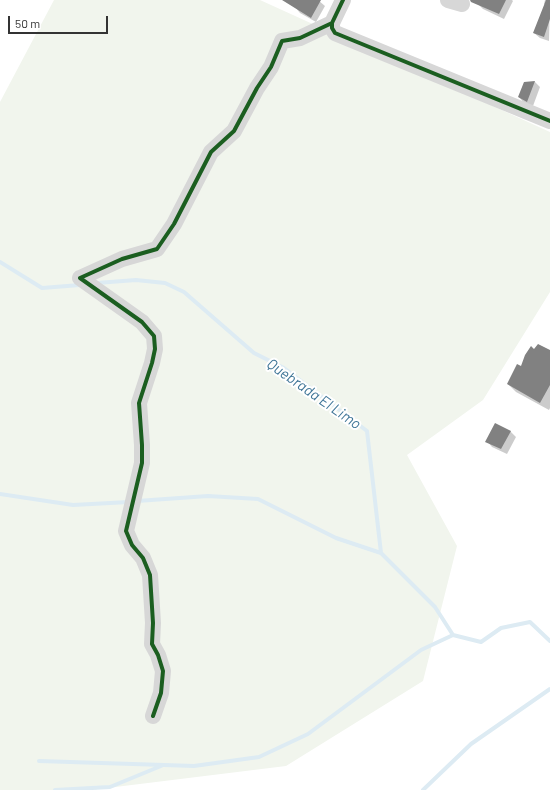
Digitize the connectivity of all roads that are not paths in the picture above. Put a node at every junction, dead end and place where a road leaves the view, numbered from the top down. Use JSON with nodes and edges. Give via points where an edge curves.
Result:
{"nodes":[{"id":1,"x":343,"y":0,"type":"edge"},
{"id":2,"x":332,"y":23,"type":"junction"},
{"id":3,"x":550,"y":121,"type":"edge"},
{"id":4,"x":153,"y":716,"type":"dead end"}],
"edges":[{"from":1,"to":2,"type":"street"},
{"from":2,"to":3,"type":"street","via":[[335,33]]},
{"from":2,"to":4,"type":"street","via":[[300,38],[282,41],[271,67],[234,131],[211,152],[174,224],[157,249],[122,259],[80,278],[142,322],[154,336],[152,363],[139,403],[142,463],[126,531],[132,545],[143,558],[150,576],[152,644],[163,671],[161,693]]}]}
